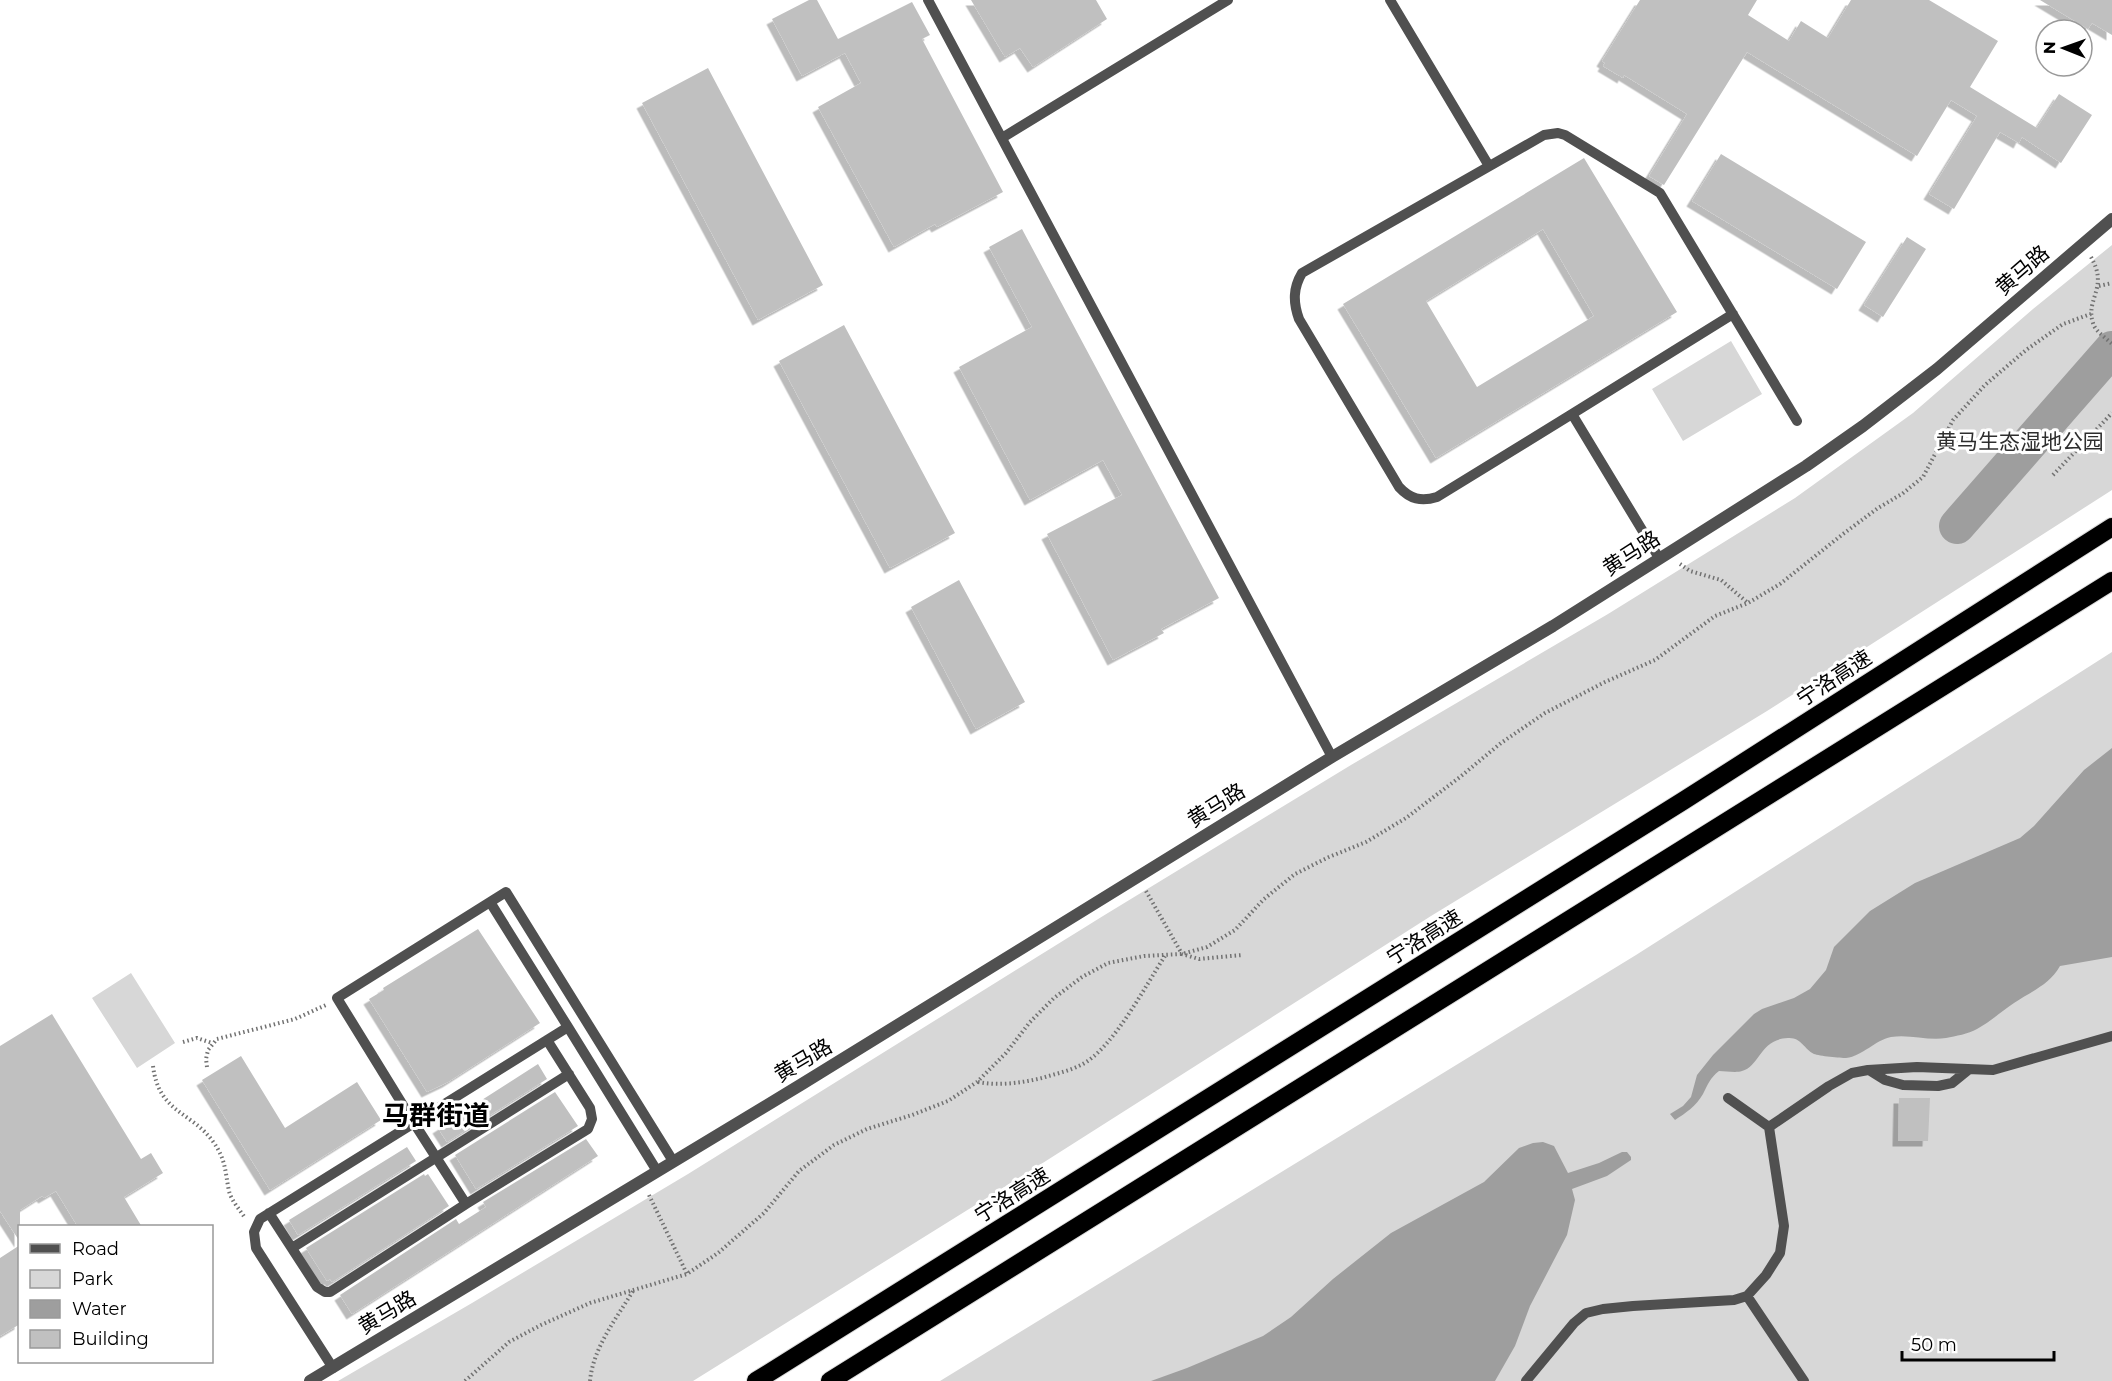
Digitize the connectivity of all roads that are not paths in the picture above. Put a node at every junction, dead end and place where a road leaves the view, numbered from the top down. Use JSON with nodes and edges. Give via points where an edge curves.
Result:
{"nodes":[{"id":1,"x":928,"y":0,"type":"edge"},
{"id":2,"x":1228,"y":0,"type":"edge"},
{"id":3,"x":1390,"y":0,"type":"edge"},
{"id":4,"x":1002,"y":138,"type":"junction"},
{"id":5,"x":1489,"y":166,"type":"junction"},
{"id":6,"x":2112,"y":219,"type":"edge"},
{"id":7,"x":1732,"y":314,"type":"junction"},
{"id":8,"x":1572,"y":414,"type":"junction"},
{"id":9,"x":1797,"y":421,"type":"dead end"},
{"id":10,"x":2112,"y":527,"type":"edge"},
{"id":11,"x":1659,"y":558,"type":"junction"},
{"id":12,"x":2112,"y":581,"type":"edge"},
{"id":13,"x":1332,"y":757,"type":"junction"},
{"id":14,"x":490,"y":902,"type":"junction"},
{"id":15,"x":568,"y":1027,"type":"junction"},
{"id":16,"x":2112,"y":1036,"type":"edge"},
{"id":17,"x":547,"y":1040,"type":"junction"},
{"id":18,"x":1868,"y":1070,"type":"junction"},
{"id":19,"x":1968,"y":1070,"type":"junction"},
{"id":20,"x":569,"y":1074,"type":"junction"},
{"id":21,"x":1728,"y":1098,"type":"dead end"},
{"id":22,"x":414,"y":1123,"type":"junction"},
{"id":23,"x":1769,"y":1127,"type":"junction"},
{"id":24,"x":436,"y":1157,"type":"junction"},
{"id":25,"x":673,"y":1161,"type":"junction"},
{"id":26,"x":657,"y":1171,"type":"junction"},
{"id":27,"x":466,"y":1204,"type":"junction"},
{"id":28,"x":269,"y":1213,"type":"junction"},
{"id":29,"x":292,"y":1248,"type":"junction"},
{"id":30,"x":1747,"y":1296,"type":"junction"},
{"id":31,"x":333,"y":1368,"type":"junction"},
{"id":32,"x":310,"y":1381,"type":"edge"},
{"id":33,"x":756,"y":1381,"type":"edge"},
{"id":34,"x":830,"y":1381,"type":"edge"},
{"id":35,"x":1526,"y":1381,"type":"edge"},
{"id":36,"x":1804,"y":1381,"type":"edge"}],
"edges":[{"from":1,"to":4,"type":"lane"},
{"from":2,"to":4,"type":"lane"},
{"from":3,"to":5,"type":"lane"},
{"from":4,"to":13,"type":"lane"},
{"from":5,"to":7,"type":"lane","via":[[1544,135],[1558,134],[1575,141],[1660,193]]},
{"from":5,"to":8,"type":"lane","via":[[1302,273],[1294,294],[1296,311],[1399,487],[1411,498],[1437,497]]},
{"from":6,"to":11,"type":"street","name":"黄马路","via":[[1937,369],[1863,426]]},
{"from":7,"to":8,"type":"lane"},
{"from":7,"to":9,"type":"lane"},
{"from":8,"to":11,"type":"lane"},
{"from":10,"to":33,"type":"highway","name":"宁洛高速","via":[[1693,795]]},
{"from":11,"to":13,"type":"street","name":"黄马路"},
{"from":12,"to":34,"type":"highway"},
{"from":13,"to":25,"type":"street","name":"黄马路"},
{"from":14,"to":15,"type":"lane"},
{"from":14,"to":22,"type":"lane","via":[[337,998]]},
{"from":14,"to":25,"type":"lane","via":[[506,892]]},
{"from":15,"to":17,"type":"lane"},
{"from":15,"to":26,"type":"lane"},
{"from":16,"to":19,"type":"lane","via":[[2006,1067]]},
{"from":17,"to":20,"type":"lane"},
{"from":17,"to":22,"type":"lane"},
{"from":18,"to":19,"type":"lane"},
{"from":18,"to":19,"type":"lane","via":[[1902,1085],[1938,1086],[1952,1083]]},
{"from":18,"to":23,"type":"lane","via":[[1852,1073],[1829,1086]]},
{"from":20,"to":24,"type":"lane"},
{"from":20,"to":27,"type":"lane","via":[[592,1113],[588,1129]]},
{"from":21,"to":23,"type":"lane"},
{"from":22,"to":24,"type":"lane"},
{"from":22,"to":28,"type":"lane"},
{"from":23,"to":30,"type":"lane","via":[[1784,1226],[1780,1252]]},
{"from":24,"to":27,"type":"lane"},
{"from":24,"to":29,"type":"lane"},
{"from":25,"to":26,"type":"street","name":"黄马路"},
{"from":26,"to":31,"type":"street","name":"黄马路"},
{"from":27,"to":29,"type":"lane","via":[[330,1292],[317,1287]]},
{"from":28,"to":29,"type":"lane"},
{"from":28,"to":31,"type":"lane","via":[[254,1232],[256,1248]]},
{"from":30,"to":35,"type":"lane","via":[[1586,1313]]},
{"from":30,"to":36,"type":"lane"},
{"from":31,"to":32,"type":"street","name":"黄马路"}]}
